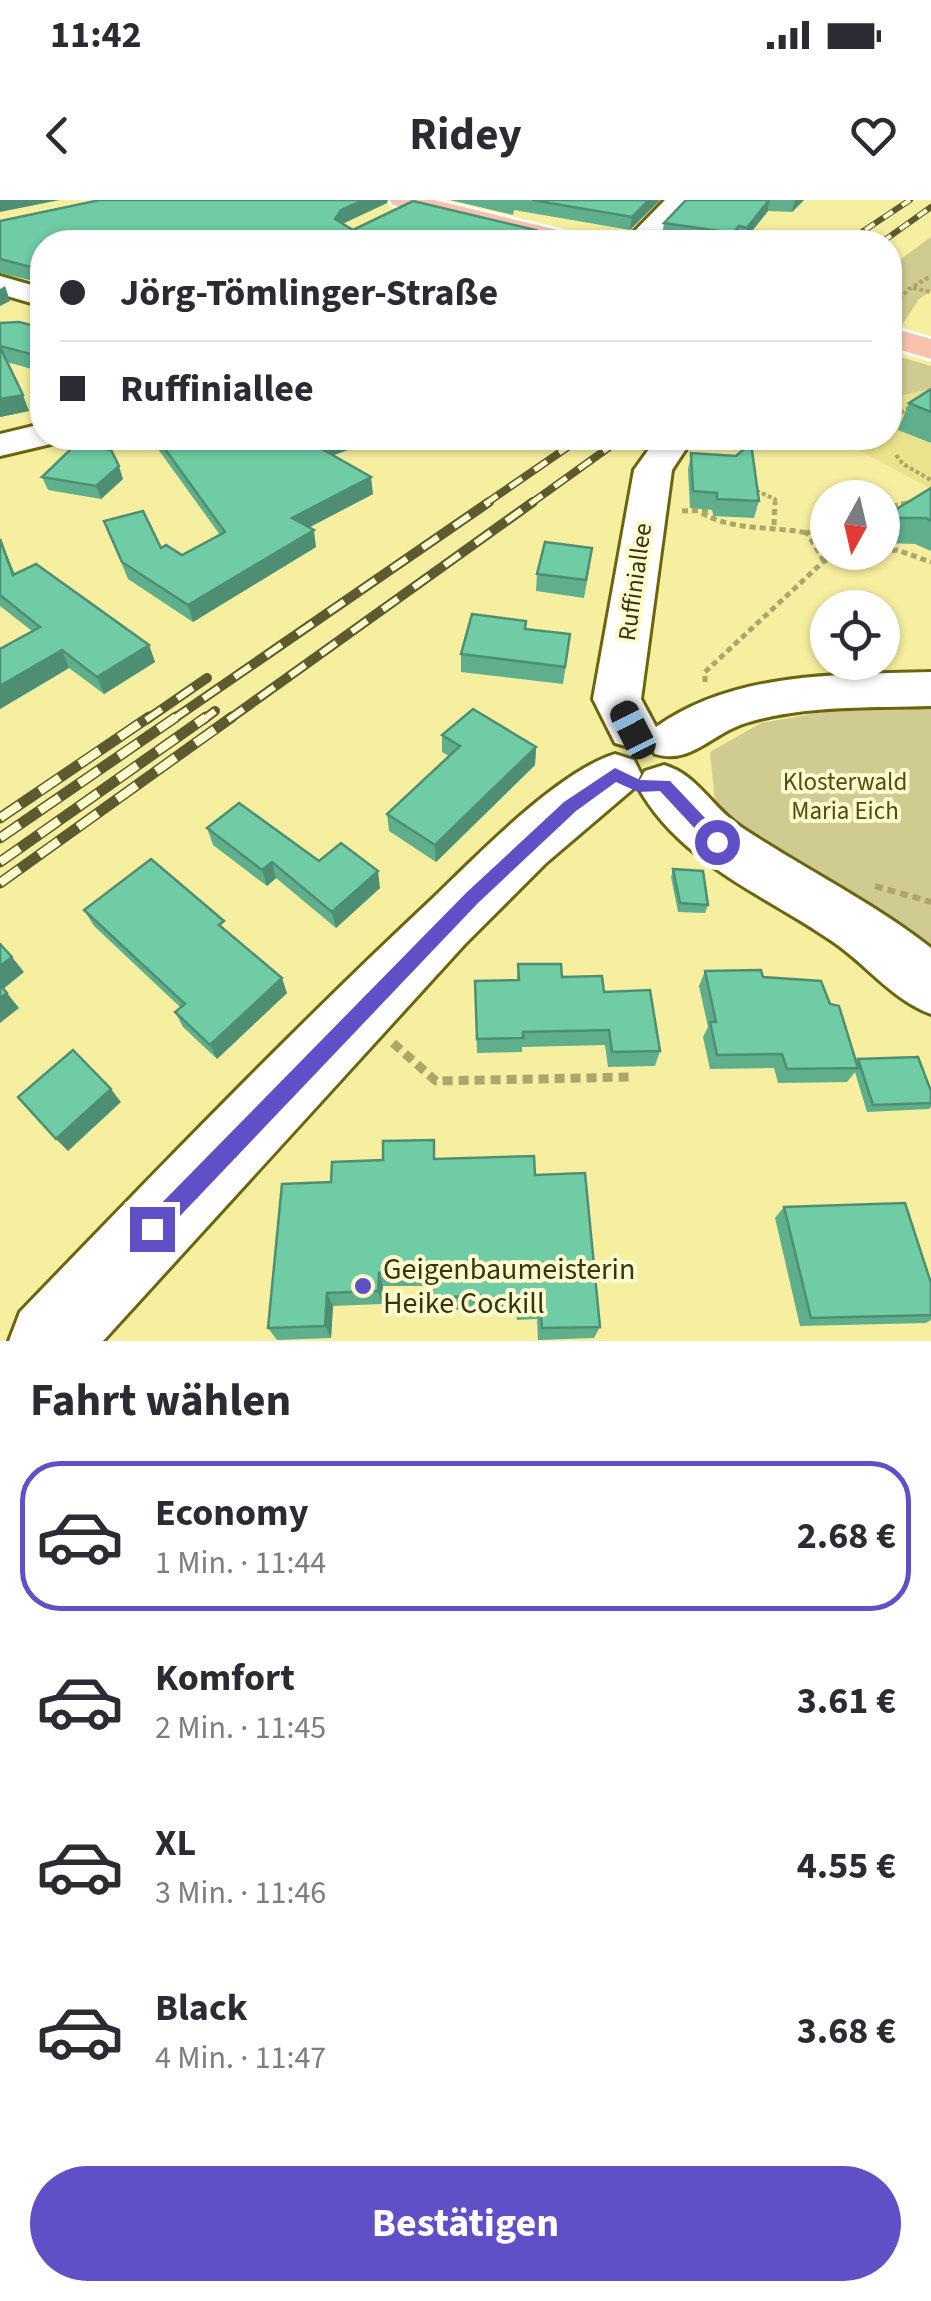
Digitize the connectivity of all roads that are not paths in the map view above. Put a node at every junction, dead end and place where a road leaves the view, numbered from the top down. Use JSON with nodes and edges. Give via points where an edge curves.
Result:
{"nodes":[{"id":1,"x":679,"y":200,"type":"edge"},
{"id":2,"x":400,"y":207,"type":"edge"},
{"id":3,"x":514,"y":230,"type":"edge"},
{"id":4,"x":649,"y":230,"type":"edge"},
{"id":5,"x":0,"y":285,"type":"edge"},
{"id":6,"x":30,"y":294,"type":"edge"},
{"id":7,"x":902,"y":340,"type":"edge"},
{"id":8,"x":931,"y":348,"type":"edge"},
{"id":9,"x":30,"y":438,"type":"edge"},
{"id":10,"x":0,"y":445,"type":"edge"},
{"id":11,"x":667,"y":450,"type":"edge"},
{"id":12,"x":931,"y":689,"type":"edge"},
{"id":13,"x":658,"y":750,"type":"junction"},
{"id":14,"x":931,"y":985,"type":"edge"},
{"id":15,"x":49,"y":1341,"type":"edge"}],
"edges":[{"from":1,"to":4,"type":"street"},
{"from":2,"to":3,"type":"main road"},
{"from":5,"to":6,"type":"street"},
{"from":7,"to":8,"type":"main road"},
{"from":9,"to":10,"type":"street"},
{"from":11,"to":13,"type":"street","name":"Ruffiniallee","via":[[653,470],[618,699]]},
{"from":12,"to":13,"type":"street","via":[[809,695]]},
{"from":13,"to":14,"type":"street","via":[[717,842],[860,928]]},
{"from":13,"to":15,"type":"street","via":[[570,806],[358,1013]]}]}
